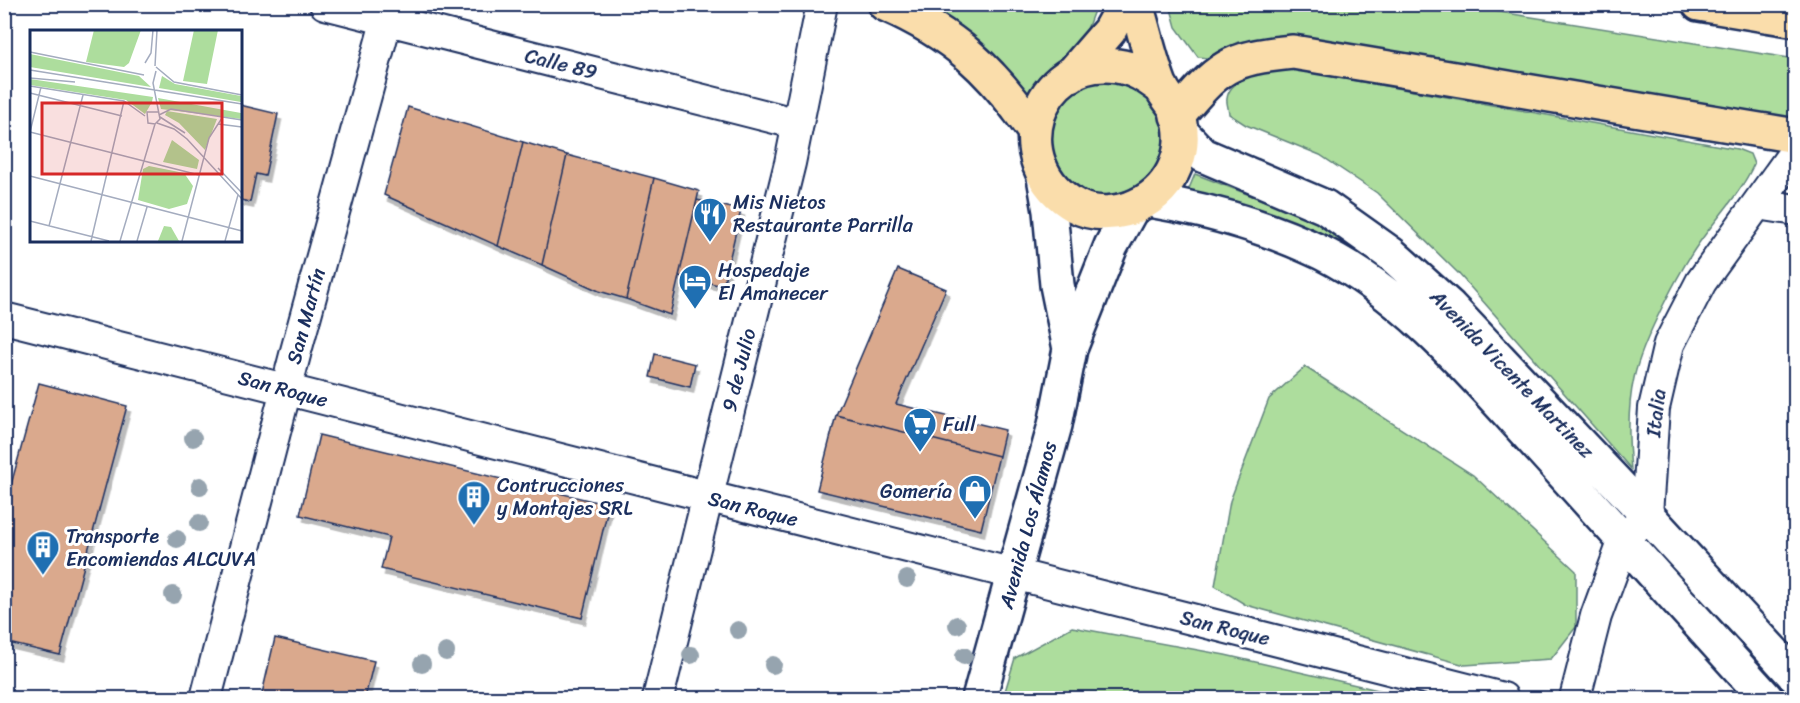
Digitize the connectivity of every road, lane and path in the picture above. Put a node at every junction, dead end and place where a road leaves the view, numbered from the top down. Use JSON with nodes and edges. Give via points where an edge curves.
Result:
{"nodes":[{"id":1,"x":325,"y":4,"type":"edge"},
{"id":2,"x":822,"y":4,"type":"edge"},
{"id":3,"x":885,"y":4,"type":"edge"},
{"id":4,"x":1124,"y":4,"type":"edge"},
{"id":5,"x":1136,"y":4,"type":"edge"},
{"id":6,"x":1699,"y":4,"type":"edge"},
{"id":7,"x":389,"y":12,"type":"edge"},
{"id":8,"x":1796,"y":20,"type":"edge"},
{"id":9,"x":1071,"y":75,"type":"junction"},
{"id":10,"x":1161,"y":88,"type":"junction"},
{"id":11,"x":798,"y":124,"type":"junction"},
{"id":12,"x":1179,"y":125,"type":"junction"},
{"id":13,"x":1034,"y":131,"type":"junction"},
{"id":14,"x":1796,"y":136,"type":"edge"},
{"id":15,"x":1796,"y":150,"type":"edge"},
{"id":16,"x":1044,"y":177,"type":"junction"},
{"id":17,"x":1141,"y":204,"type":"junction"},
{"id":18,"x":1758,"y":204,"type":"junction"},
{"id":19,"x":1796,"y":210,"type":"edge"},
{"id":20,"x":4,"y":318,"type":"edge"},
{"id":21,"x":1070,"y":349,"type":"junction"},
{"id":22,"x":286,"y":390,"type":"junction"},
{"id":23,"x":706,"y":497,"type":"junction"},
{"id":24,"x":1647,"y":515,"type":"junction"},
{"id":25,"x":1624,"y":540,"type":"junction"},
{"id":26,"x":1014,"y":576,"type":"junction"},
{"id":27,"x":1796,"y":677,"type":"edge"},
{"id":28,"x":206,"y":699,"type":"edge"},
{"id":29,"x":658,"y":699,"type":"edge"},
{"id":30,"x":979,"y":699,"type":"edge"},
{"id":31,"x":1503,"y":699,"type":"edge"},
{"id":32,"x":1575,"y":699,"type":"edge"},
{"id":33,"x":1766,"y":699,"type":"edge"}],
"edges":[{"from":1,"to":7,"type":"street","name":"Calle 89"},
{"from":2,"to":11,"type":"street","name":"9 de Julio"},
{"from":3,"to":13,"type":"main road","via":[[914,17],[980,62]]},
{"from":4,"to":9,"type":"main road","via":[[1109,32]]},
{"from":5,"to":10,"type":"main road"},
{"from":6,"to":8,"type":"main road"},
{"from":7,"to":11,"type":"street","name":"Calle 89"},
{"from":7,"to":22,"type":"street","name":"San Martín"},
{"from":9,"to":10,"type":"main road","via":[[1094,67],[1117,66],[1141,73]]},
{"from":9,"to":13,"type":"main road","via":[[1053,89],[1040,109]]},
{"from":10,"to":12,"type":"main road"},
{"from":11,"to":23,"type":"street","name":"9 de Julio"},
{"from":12,"to":14,"type":"main road","via":[[1209,78],[1252,56],[1293,52]]},
{"from":12,"to":17,"type":"main road","via":[[1179,158],[1169,181]]},
{"from":12,"to":24,"type":"main road","name":"Avenida Vicente Martinez","via":[[1203,155],[1325,207],[1391,254],[1450,308]]},
{"from":13,"to":16,"type":"main road","via":[[1035,155]]},
{"from":15,"to":18,"type":"street","name":"Italia"},
{"from":16,"to":17,"type":"main road","via":[[1059,195],[1079,207],[1103,213]]},
{"from":16,"to":21,"type":"main road","name":"Avenida Los Álamos"},
{"from":17,"to":21,"type":"main road","name":"Avenida Los Álamos","via":[[1111,246]]},
{"from":17,"to":25,"type":"main road","name":"Avenida Vicente Martinez","via":[[1194,207],[1261,228],[1323,254],[1381,291],[1454,354]]},
{"from":18,"to":19,"type":"street"},
{"from":18,"to":24,"type":"street","name":"Italia","via":[[1701,282],[1669,344],[1654,408]]},
{"from":20,"to":22,"type":"street","name":"San Roque"},
{"from":21,"to":26,"type":"main road","name":"Avenida Los Álamos","via":[[1055,425]]},
{"from":22,"to":23,"type":"street","name":"San Roque"},
{"from":22,"to":28,"type":"street","name":"San Martín"},
{"from":23,"to":26,"type":"street","name":"San Roque"},
{"from":23,"to":29,"type":"street","name":"9 de Julio"},
{"from":24,"to":25,"type":"street"},
{"from":24,"to":27,"type":"main road","name":"Avenida Vicente Martinez"},
{"from":25,"to":32,"type":"street","via":[[1596,616]]},
{"from":25,"to":33,"type":"main road","name":"Avenida Vicente Martinez"},
{"from":26,"to":30,"type":"main road","name":"Avenida Los Álamos"},
{"from":26,"to":31,"type":"street","name":"San Roque"}]}
